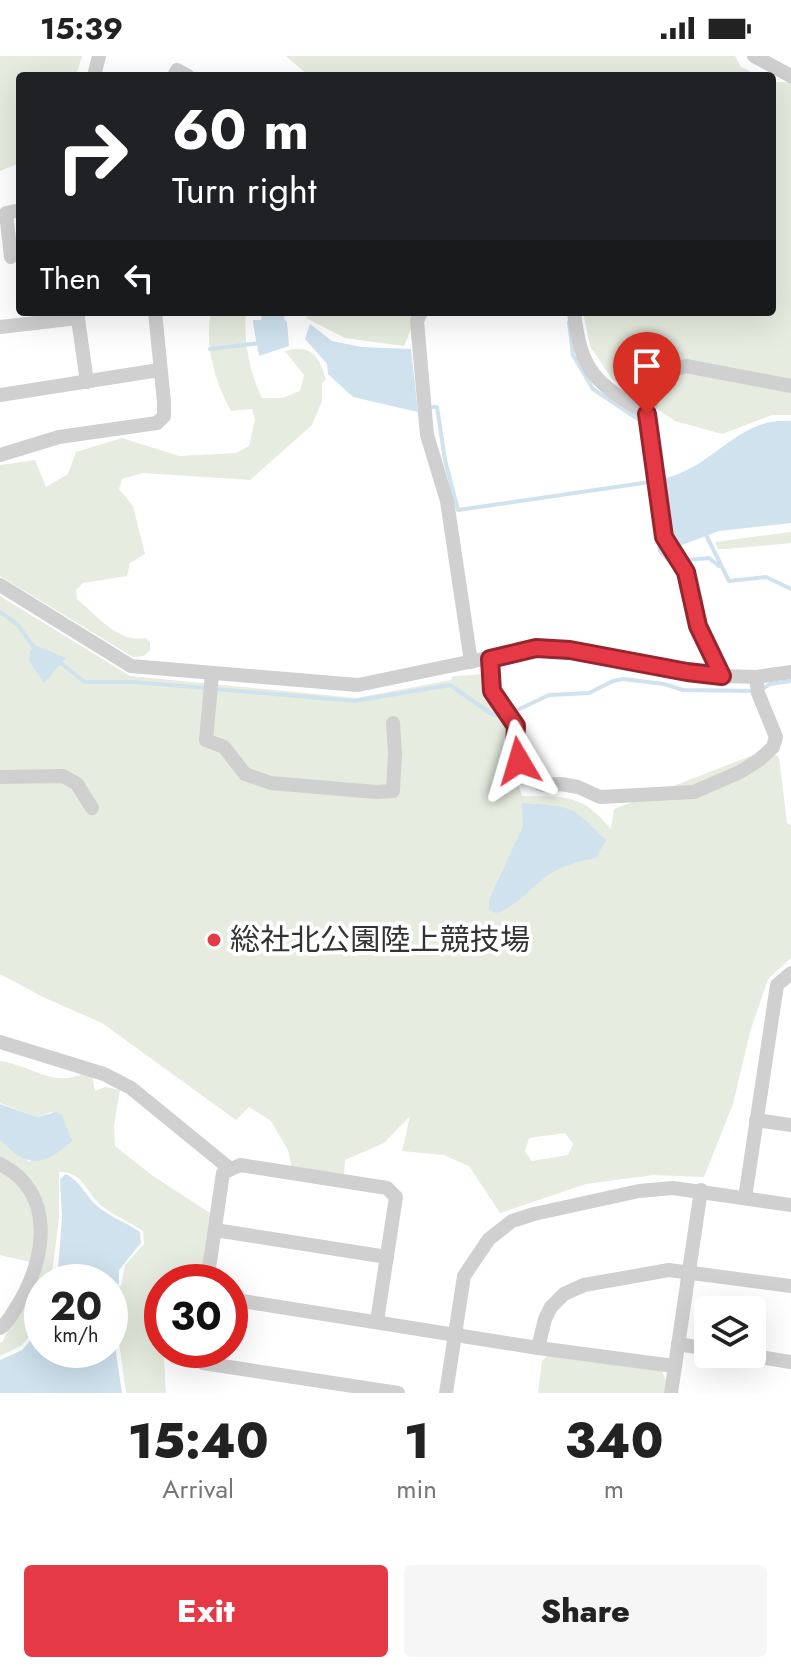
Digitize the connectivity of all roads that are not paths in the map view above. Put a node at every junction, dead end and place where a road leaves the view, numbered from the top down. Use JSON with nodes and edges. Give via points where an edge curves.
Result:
{"nodes":[{"id":1,"x":754,"y":56,"type":"edge"},
{"id":2,"x":791,"y":76,"type":"edge"},
{"id":3,"x":16,"y":211,"type":"edge"},
{"id":4,"x":10,"y":257,"type":"edge"},
{"id":5,"x":72,"y":316,"type":"edge"},
{"id":6,"x":78,"y":316,"type":"edge"},
{"id":7,"x":155,"y":316,"type":"edge"},
{"id":8,"x":419,"y":316,"type":"edge"},
{"id":9,"x":574,"y":316,"type":"edge"},
{"id":10,"x":0,"y":327,"type":"edge"},
{"id":11,"x":159,"y":370,"type":"junction"},
{"id":12,"x":87,"y":382,"type":"junction"},
{"id":13,"x":791,"y":386,"type":"edge"},
{"id":14,"x":0,"y":395,"type":"edge"},
{"id":15,"x":647,"y":414,"type":"junction"},
{"id":16,"x":0,"y":455,"type":"edge"},
{"id":17,"x":0,"y":585,"type":"edge"},
{"id":18,"x":490,"y":659,"type":"junction"},
{"id":19,"x":471,"y":662,"type":"junction"},
{"id":20,"x":791,"y":672,"type":"edge"},
{"id":21,"x":722,"y":676,"type":"junction"},
{"id":22,"x":212,"y":684,"type":"junction"},
{"id":23,"x":757,"y":686,"type":"junction"},
{"id":24,"x":393,"y":723,"type":"dead end"},
{"id":25,"x":0,"y":777,"type":"edge"},
{"id":26,"x":92,"y":808,"type":"dead end"},
{"id":27,"x":791,"y":973,"type":"edge"},
{"id":28,"x":0,"y":1042,"type":"edge"},
{"id":29,"x":756,"y":1120,"type":"junction"},
{"id":30,"x":791,"y":1125,"type":"edge"},
{"id":31,"x":0,"y":1164,"type":"edge"},
{"id":32,"x":229,"y":1168,"type":"junction"},
{"id":33,"x":701,"y":1190,"type":"junction"},
{"id":34,"x":745,"y":1198,"type":"junction"},
{"id":35,"x":791,"y":1205,"type":"edge"},
{"id":36,"x":215,"y":1230,"type":"junction"},
{"id":37,"x":387,"y":1257,"type":"junction"},
{"id":38,"x":210,"y":1264,"type":"edge"},
{"id":39,"x":688,"y":1272,"type":"junction"},
{"id":40,"x":791,"y":1286,"type":"edge"},
{"id":41,"x":248,"y":1302,"type":"edge"},
{"id":42,"x":377,"y":1321,"type":"junction"},
{"id":43,"x":0,"y":1328,"type":"edge"},
{"id":44,"x":454,"y":1334,"type":"junction"},
{"id":45,"x":678,"y":1344,"type":"junction"},
{"id":46,"x":694,"y":1347,"type":"edge"},
{"id":47,"x":538,"y":1348,"type":"junction"},
{"id":48,"x":766,"y":1358,"type":"edge"},
{"id":49,"x":791,"y":1362,"type":"edge"},
{"id":50,"x":674,"y":1366,"type":"junction"},
{"id":51,"x":236,"y":1368,"type":"edge"},
{"id":52,"x":398,"y":1393,"type":"edge"},
{"id":53,"x":446,"y":1393,"type":"edge"},
{"id":54,"x":671,"y":1393,"type":"edge"}],
"edges":[{"from":1,"to":2,"type":"street"},
{"from":3,"to":4,"type":"street","via":[[6,213]]},
{"from":5,"to":10,"type":"street"},
{"from":6,"to":12,"type":"street"},
{"from":7,"to":11,"type":"street"},
{"from":8,"to":19,"type":"street","via":[[427,435],[447,501]]},
{"from":9,"to":15,"type":"street","via":[[578,344],[590,368],[606,387]]},
{"from":11,"to":12,"type":"street"},
{"from":11,"to":16,"type":"street","via":[[164,416],[157,423],[59,437]]},
{"from":12,"to":14,"type":"street"},
{"from":13,"to":15,"type":"street","via":[[686,366],[660,379]]},
{"from":15,"to":21,"type":"street","via":[[664,537],[686,572],[698,626]]},
{"from":17,"to":22,"type":"street","via":[[131,666]]},
{"from":18,"to":19,"type":"street"},
{"from":18,"to":21,"type":"street","via":[[536,648],[570,650]]},
{"from":18,"to":23,"type":"street","via":[[492,691],[516,726],[519,761],[533,780],[578,787],[600,797],[694,792],[759,760],[776,737]]},
{"from":19,"to":22,"type":"street","via":[[358,685]]},
{"from":20,"to":23,"type":"street"},
{"from":21,"to":23,"type":"street"},
{"from":22,"to":24,"type":"street","via":[[206,740],[224,747],[245,774],[271,783],[393,791]]},
{"from":25,"to":26,"type":"street","via":[[63,776],[77,784]]},
{"from":27,"to":29,"type":"street","via":[[777,985]]},
{"from":28,"to":32,"type":"street","via":[[104,1074],[131,1088]]},
{"from":29,"to":30,"type":"street"},
{"from":29,"to":34,"type":"street"},
{"from":31,"to":43,"type":"street","via":[[29,1190],[40,1215],[41,1242],[32,1281]]},
{"from":32,"to":36,"type":"street","via":[[223,1173]]},
{"from":32,"to":37,"type":"street","via":[[240,1165],[387,1188],[396,1197]]},
{"from":33,"to":34,"type":"street"},
{"from":33,"to":39,"type":"street"},
{"from":33,"to":44,"type":"street","via":[[639,1191],[512,1221],[489,1239],[464,1276]]},
{"from":34,"to":35,"type":"street"},
{"from":36,"to":37,"type":"street"},
{"from":36,"to":38,"type":"street"},
{"from":37,"to":42,"type":"street"},
{"from":39,"to":40,"type":"street"},
{"from":39,"to":45,"type":"street"},
{"from":39,"to":47,"type":"street","via":[[669,1270],[584,1285],[564,1294],[545,1319]]},
{"from":41,"to":42,"type":"street"},
{"from":42,"to":44,"type":"street"},
{"from":44,"to":47,"type":"street"},
{"from":44,"to":53,"type":"street"},
{"from":45,"to":46,"type":"street"},
{"from":45,"to":50,"type":"street"},
{"from":47,"to":50,"type":"street"},
{"from":48,"to":49,"type":"street"},
{"from":50,"to":54,"type":"street"},
{"from":51,"to":52,"type":"street"}]}
